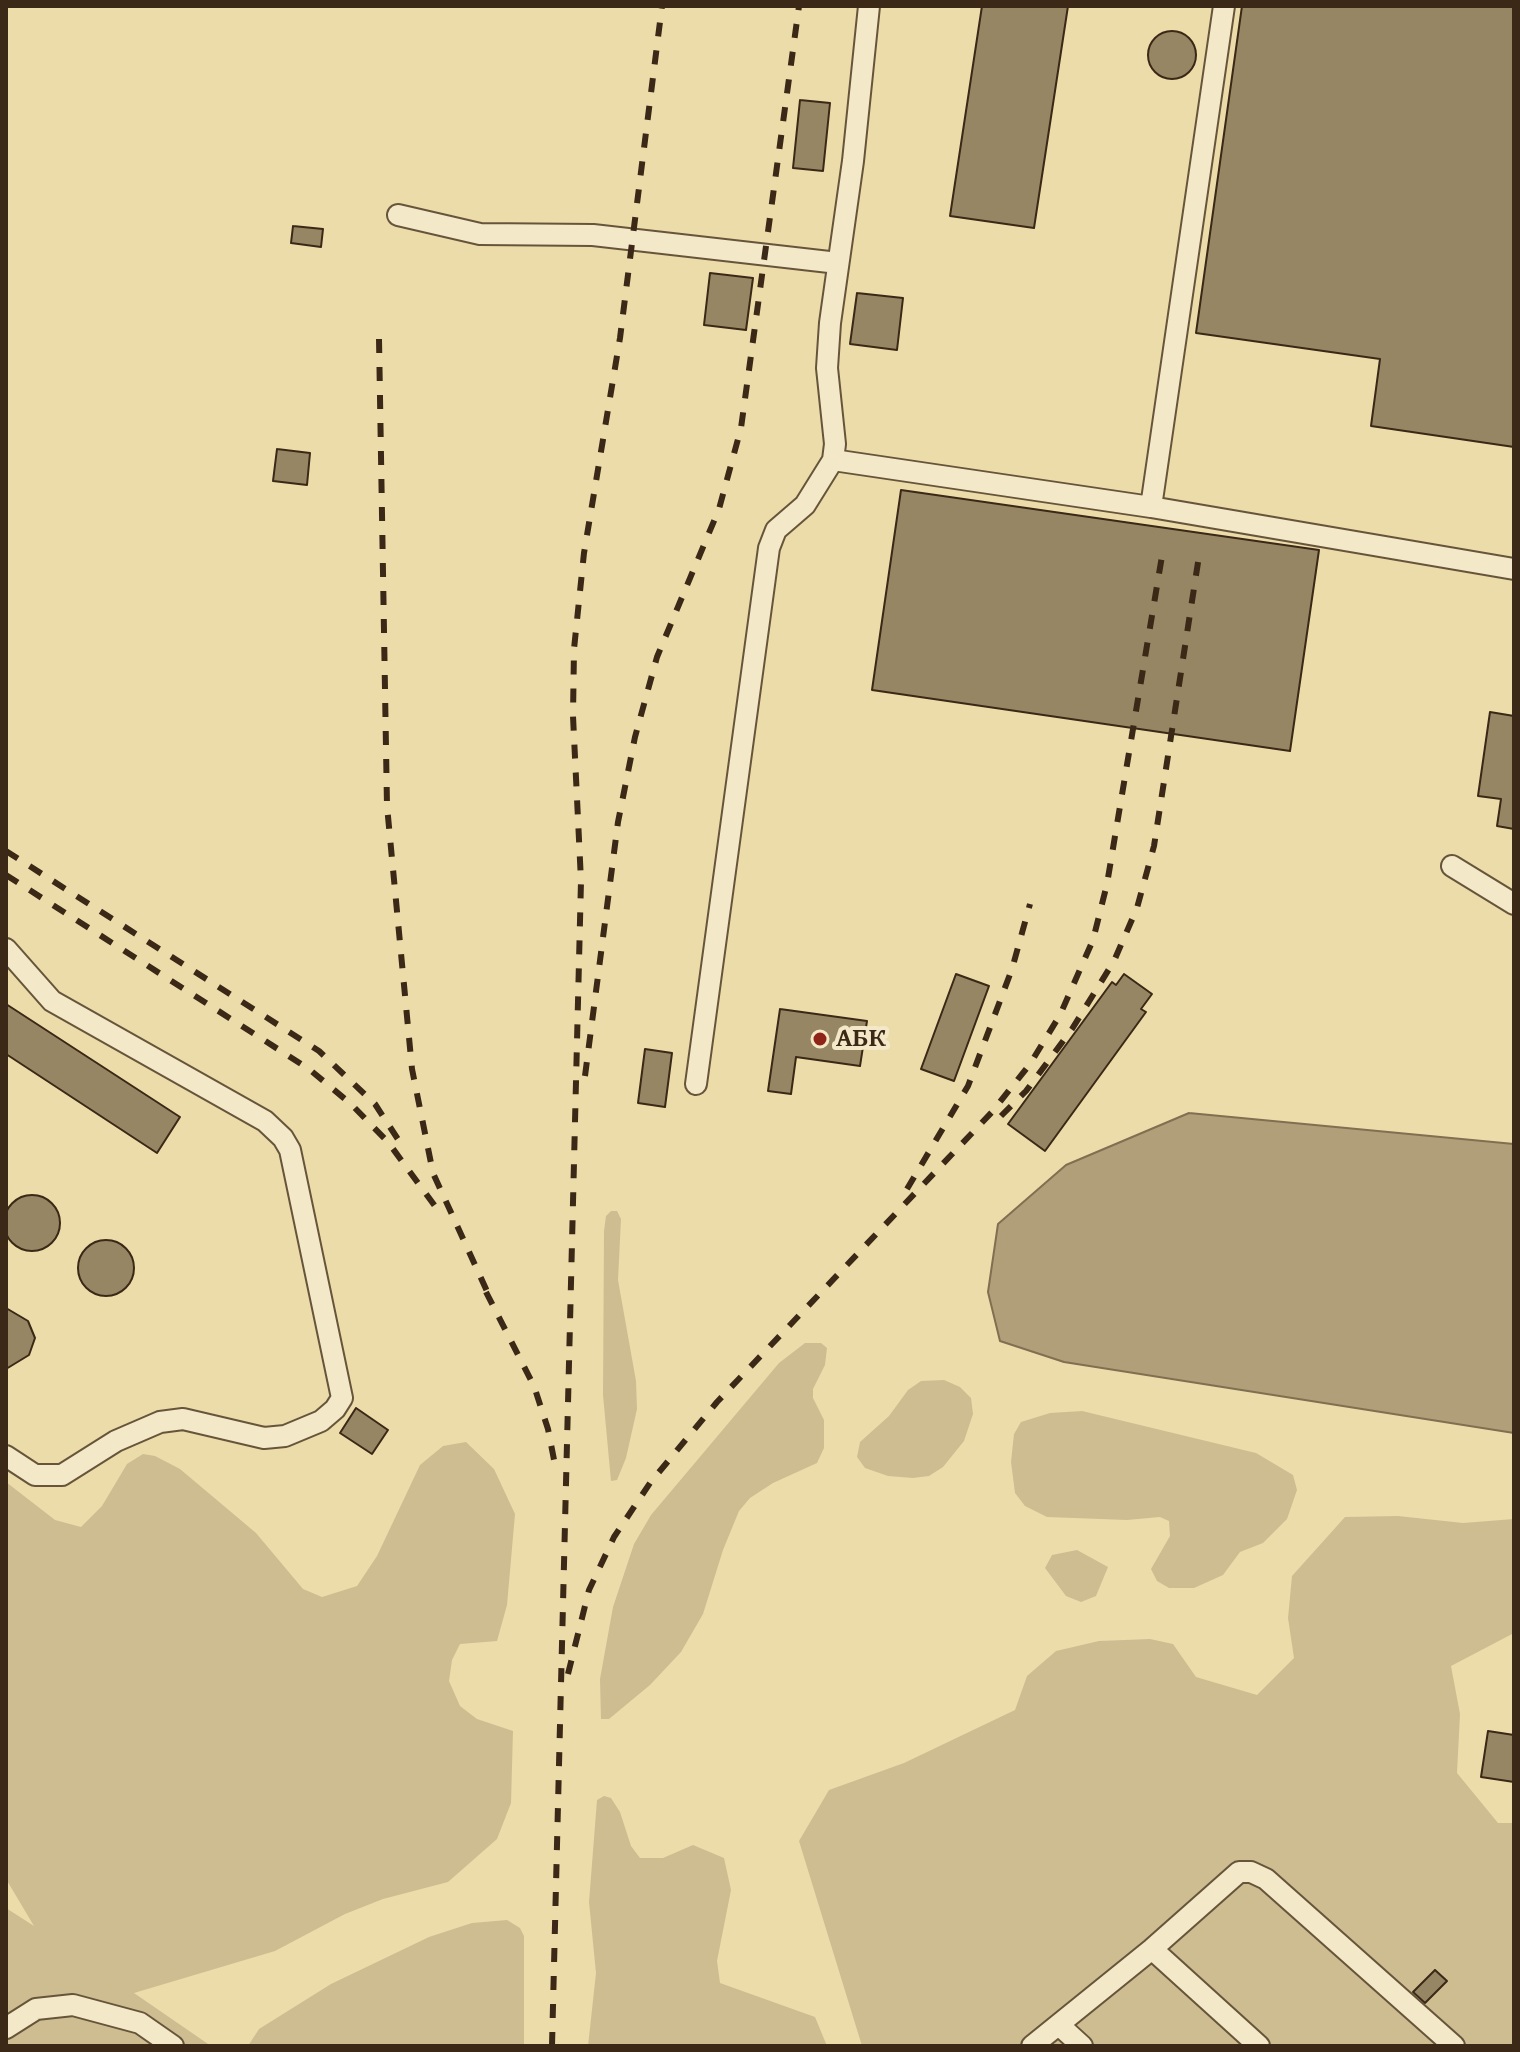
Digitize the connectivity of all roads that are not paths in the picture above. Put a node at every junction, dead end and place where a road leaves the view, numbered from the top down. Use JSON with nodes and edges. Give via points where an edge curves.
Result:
{"nodes":[{"id":1,"x":869,"y":6,"type":"edge"},
{"id":2,"x":1224,"y":6,"type":"edge"},
{"id":3,"x":398,"y":215,"type":"dead end"},
{"id":4,"x":838,"y":263,"type":"junction"},
{"id":5,"x":833,"y":460,"type":"junction"},
{"id":6,"x":1151,"y":507,"type":"junction"},
{"id":7,"x":1514,"y":569,"type":"edge"},
{"id":8,"x":1452,"y":866,"type":"dead end"},
{"id":9,"x":1514,"y":904,"type":"edge"},
{"id":10,"x":6,"y":949,"type":"edge"},
{"id":11,"x":696,"y":1084,"type":"dead end"},
{"id":12,"x":6,"y":1456,"type":"edge"},
{"id":13,"x":1152,"y":1949,"type":"junction"},
{"id":14,"x":1059,"y":2025,"type":"junction"},
{"id":15,"x":6,"y":2028,"type":"edge"},
{"id":16,"x":173,"y":2046,"type":"edge"},
{"id":17,"x":1032,"y":2046,"type":"edge"},
{"id":18,"x":1082,"y":2046,"type":"edge"},
{"id":19,"x":1259,"y":2046,"type":"edge"},
{"id":20,"x":1454,"y":2046,"type":"edge"}],
"edges":[{"from":1,"to":4,"type":"lane"},
{"from":2,"to":6,"type":"lane"},
{"from":3,"to":4,"type":"lane","via":[[480,234],[593,235]]},
{"from":4,"to":5,"type":"lane","via":[[827,368]]},
{"from":5,"to":6,"type":"lane"},
{"from":5,"to":11,"type":"lane","via":[[805,505],[776,530],[769,548]]},
{"from":6,"to":7,"type":"lane"},
{"from":8,"to":9,"type":"lane"},
{"from":10,"to":12,"type":"lane","via":[[52,1001],[265,1121],[283,1138],[290,1150],[342,1398],[321,1421],[285,1436],[264,1438],[183,1419],[160,1422],[116,1441],[62,1475],[35,1475]]},
{"from":13,"to":14,"type":"lane"},
{"from":13,"to":19,"type":"lane"},
{"from":13,"to":20,"type":"lane","via":[[1239,1872],[1251,1872],[1266,1879]]},
{"from":14,"to":17,"type":"lane"},
{"from":14,"to":18,"type":"lane"},
{"from":15,"to":16,"type":"lane","via":[[36,2009],[73,2005],[140,2023]]}]}
